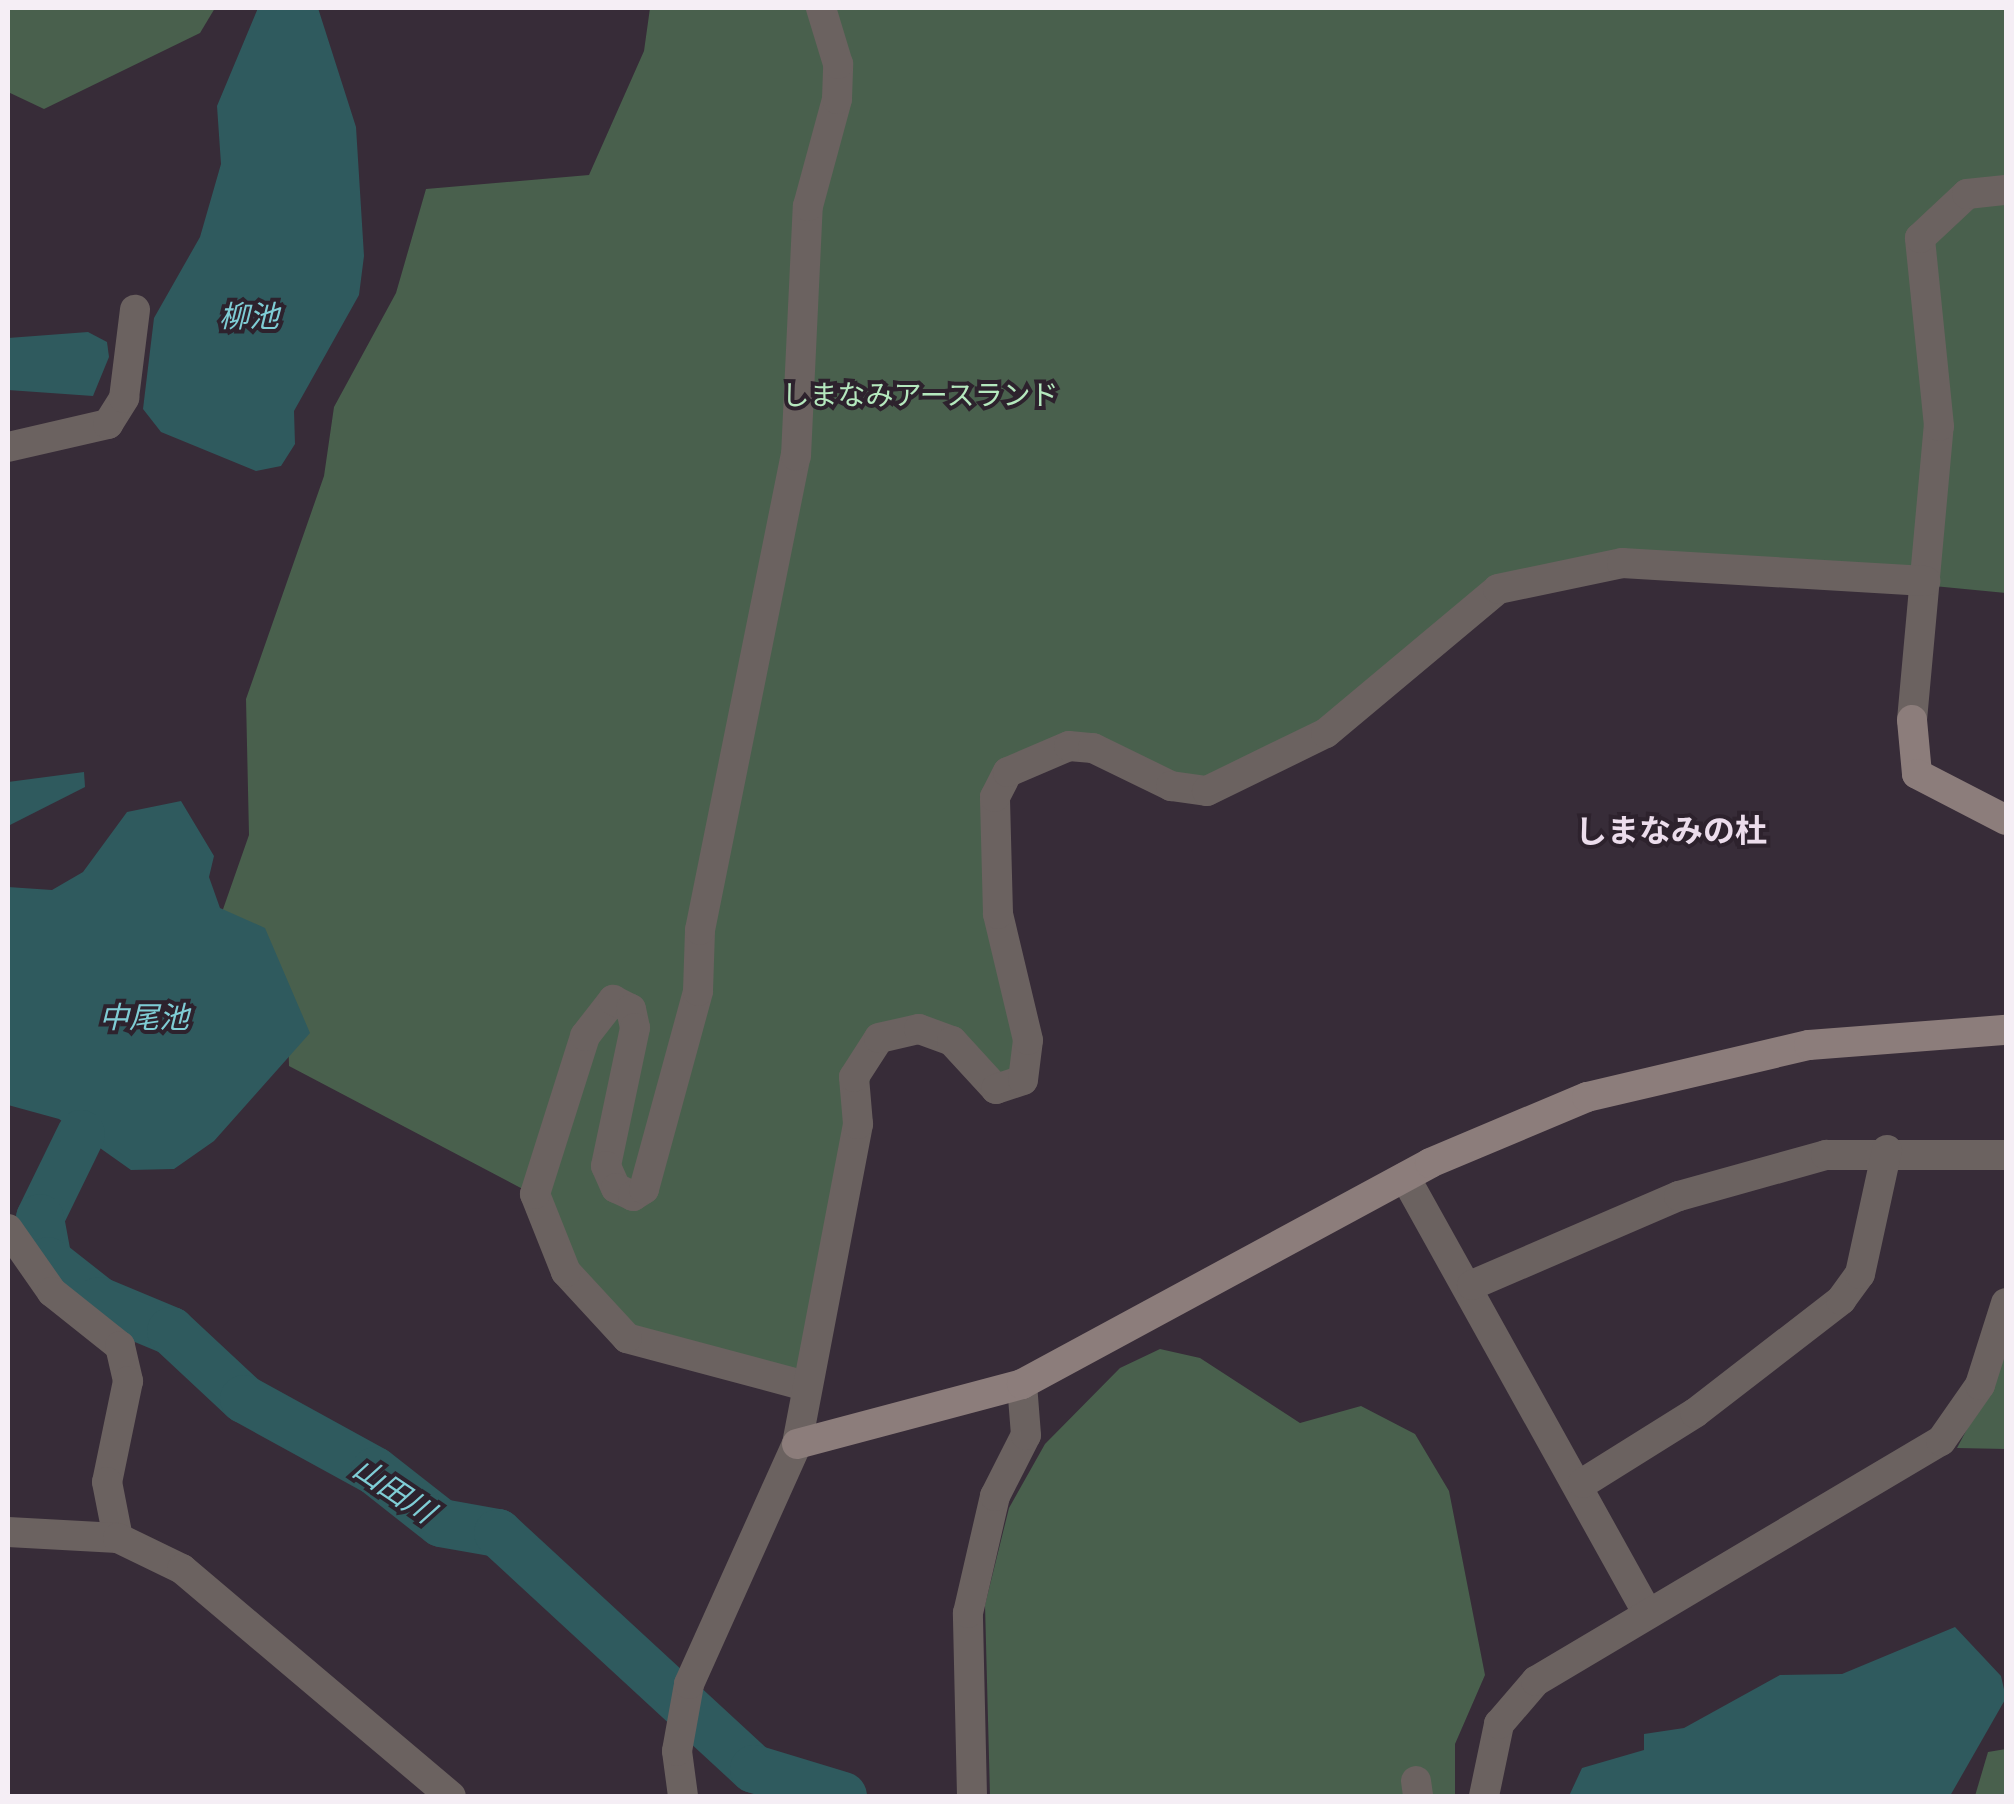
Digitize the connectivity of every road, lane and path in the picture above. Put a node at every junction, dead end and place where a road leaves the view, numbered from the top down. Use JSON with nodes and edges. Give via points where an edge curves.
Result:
{"nodes":[{"id":1,"x":821,"y":8,"type":"edge"},
{"id":2,"x":2006,"y":190,"type":"edge"},
{"id":3,"x":135,"y":310,"type":"dead end"},
{"id":4,"x":8,"y":447,"type":"edge"},
{"id":5,"x":1925,"y":580,"type":"junction"},
{"id":6,"x":2006,"y":820,"type":"edge"},
{"id":7,"x":2006,"y":1030,"type":"edge"},
{"id":8,"x":1887,"y":1150,"type":"junction"},
{"id":9,"x":2006,"y":1156,"type":"edge"},
{"id":10,"x":1405,"y":1176,"type":"junction"},
{"id":11,"x":8,"y":1229,"type":"edge"},
{"id":12,"x":1472,"y":1285,"type":"junction"},
{"id":13,"x":2006,"y":1304,"type":"edge"},
{"id":14,"x":1022,"y":1384,"type":"junction"},
{"id":15,"x":802,"y":1385,"type":"junction"},
{"id":16,"x":798,"y":1444,"type":"junction"},
{"id":17,"x":1583,"y":1484,"type":"junction"},
{"id":18,"x":8,"y":1532,"type":"edge"},
{"id":19,"x":118,"y":1538,"type":"junction"},
{"id":20,"x":1648,"y":1614,"type":"junction"},
{"id":21,"x":408,"y":1784,"type":"edge"},
{"id":22,"x":451,"y":1796,"type":"edge"},
{"id":23,"x":684,"y":1796,"type":"edge"},
{"id":24,"x":972,"y":1796,"type":"edge"},
{"id":25,"x":1484,"y":1796,"type":"edge"}],
"edges":[{"from":1,"to":15,"type":"street","via":[[838,64],[837,99],[808,206],[796,456],[700,930],[698,991],[644,1189],[634,1196],[616,1188],[606,1166],[635,1028],[630,1009],[614,1000],[585,1036],[536,1194],[566,1272],[627,1338]]},
{"from":2,"to":5,"type":"street","via":[[1967,194],[1920,238],[1939,426]]},
{"from":3,"to":4,"type":"street","via":[[124,398],[108,424]]},
{"from":5,"to":6,"type":"street","via":[[1912,720],[1918,774]]},
{"from":5,"to":15,"type":"street","via":[[1622,563],[1498,589],[1326,733],[1206,791],[1170,786],[1092,748],[1069,746],[1008,772],[995,797],[998,914],[1028,1040],[1022,1080],[996,1090],[952,1041],[920,1029],[879,1038],[854,1077],[858,1124]]},
{"from":7,"to":10,"type":"street","via":[[1887,1034],[1711,1062],[1536,1116]]},
{"from":8,"to":9,"type":"street"},
{"from":8,"to":12,"type":"street","via":[[1826,1155],[1695,1191]]},
{"from":8,"to":17,"type":"street","via":[[1860,1274],[1840,1300],[1695,1414]]},
{"from":10,"to":12,"type":"street"},
{"from":10,"to":14,"type":"street"},
{"from":11,"to":19,"type":"street","via":[[52,1292],[120,1346],[128,1382],[107,1482]]},
{"from":12,"to":17,"type":"street"},
{"from":13,"to":20,"type":"street","via":[[1980,1385],[1937,1445]]},
{"from":14,"to":16,"type":"street"},
{"from":14,"to":24,"type":"street","via":[[1026,1435],[995,1496],[968,1612]]},
{"from":15,"to":16,"type":"street"},
{"from":16,"to":23,"type":"street","via":[[689,1684],[677,1752]]},
{"from":17,"to":20,"type":"street"},
{"from":18,"to":19,"type":"street"},
{"from":19,"to":21,"type":"street","via":[[248,1618]]},
{"from":20,"to":25,"type":"street","via":[[1561,1664],[1507,1711],[1489,1750]]},
{"from":21,"to":22,"type":"street"}]}
